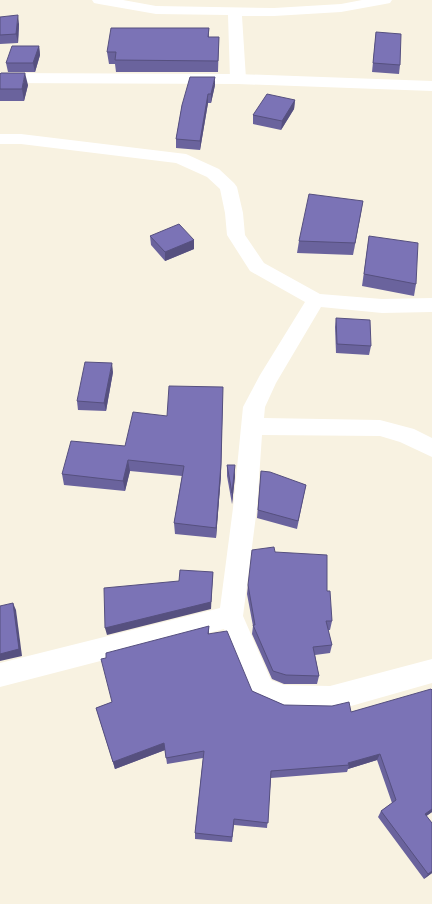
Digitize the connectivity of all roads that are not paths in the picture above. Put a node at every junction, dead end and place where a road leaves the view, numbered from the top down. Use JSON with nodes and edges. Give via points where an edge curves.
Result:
{"nodes":[{"id":1,"x":99,"y":0,"type":"edge"},
{"id":2,"x":385,"y":0,"type":"edge"},
{"id":3,"x":235,"y":11,"type":"junction"},
{"id":4,"x":0,"y":78,"type":"edge"},
{"id":5,"x":238,"y":79,"type":"junction"},
{"id":6,"x":432,"y":86,"type":"edge"},
{"id":7,"x":0,"y":139,"type":"edge"},
{"id":8,"x":316,"y":300,"type":"junction"},
{"id":9,"x":432,"y":305,"type":"edge"},
{"id":10,"x":252,"y":426,"type":"junction"},
{"id":11,"x":432,"y":448,"type":"edge"},
{"id":12,"x":231,"y":616,"type":"junction"},
{"id":13,"x":432,"y":671,"type":"edge"},
{"id":14,"x":0,"y":675,"type":"edge"}],
"edges":[{"from":1,"to":3,"type":"street","via":[[156,10]]},
{"from":2,"to":3,"type":"street","via":[[341,8],[274,12]]},
{"from":3,"to":5,"type":"street"},
{"from":4,"to":5,"type":"street"},
{"from":5,"to":6,"type":"street"},
{"from":7,"to":8,"type":"street","via":[[21,139],[180,158],[213,173],[228,187],[236,235],[257,267]]},
{"from":8,"to":9,"type":"street","via":[[382,306]]},
{"from":8,"to":10,"type":"street","via":[[267,380],[254,407]]},
{"from":10,"to":11,"type":"street","via":[[380,428],[406,435]]},
{"from":10,"to":12,"type":"street","via":[[245,508]]},
{"from":12,"to":13,"type":"street","via":[[262,689],[283,698],[330,699]]},
{"from":12,"to":14,"type":"street"}]}
